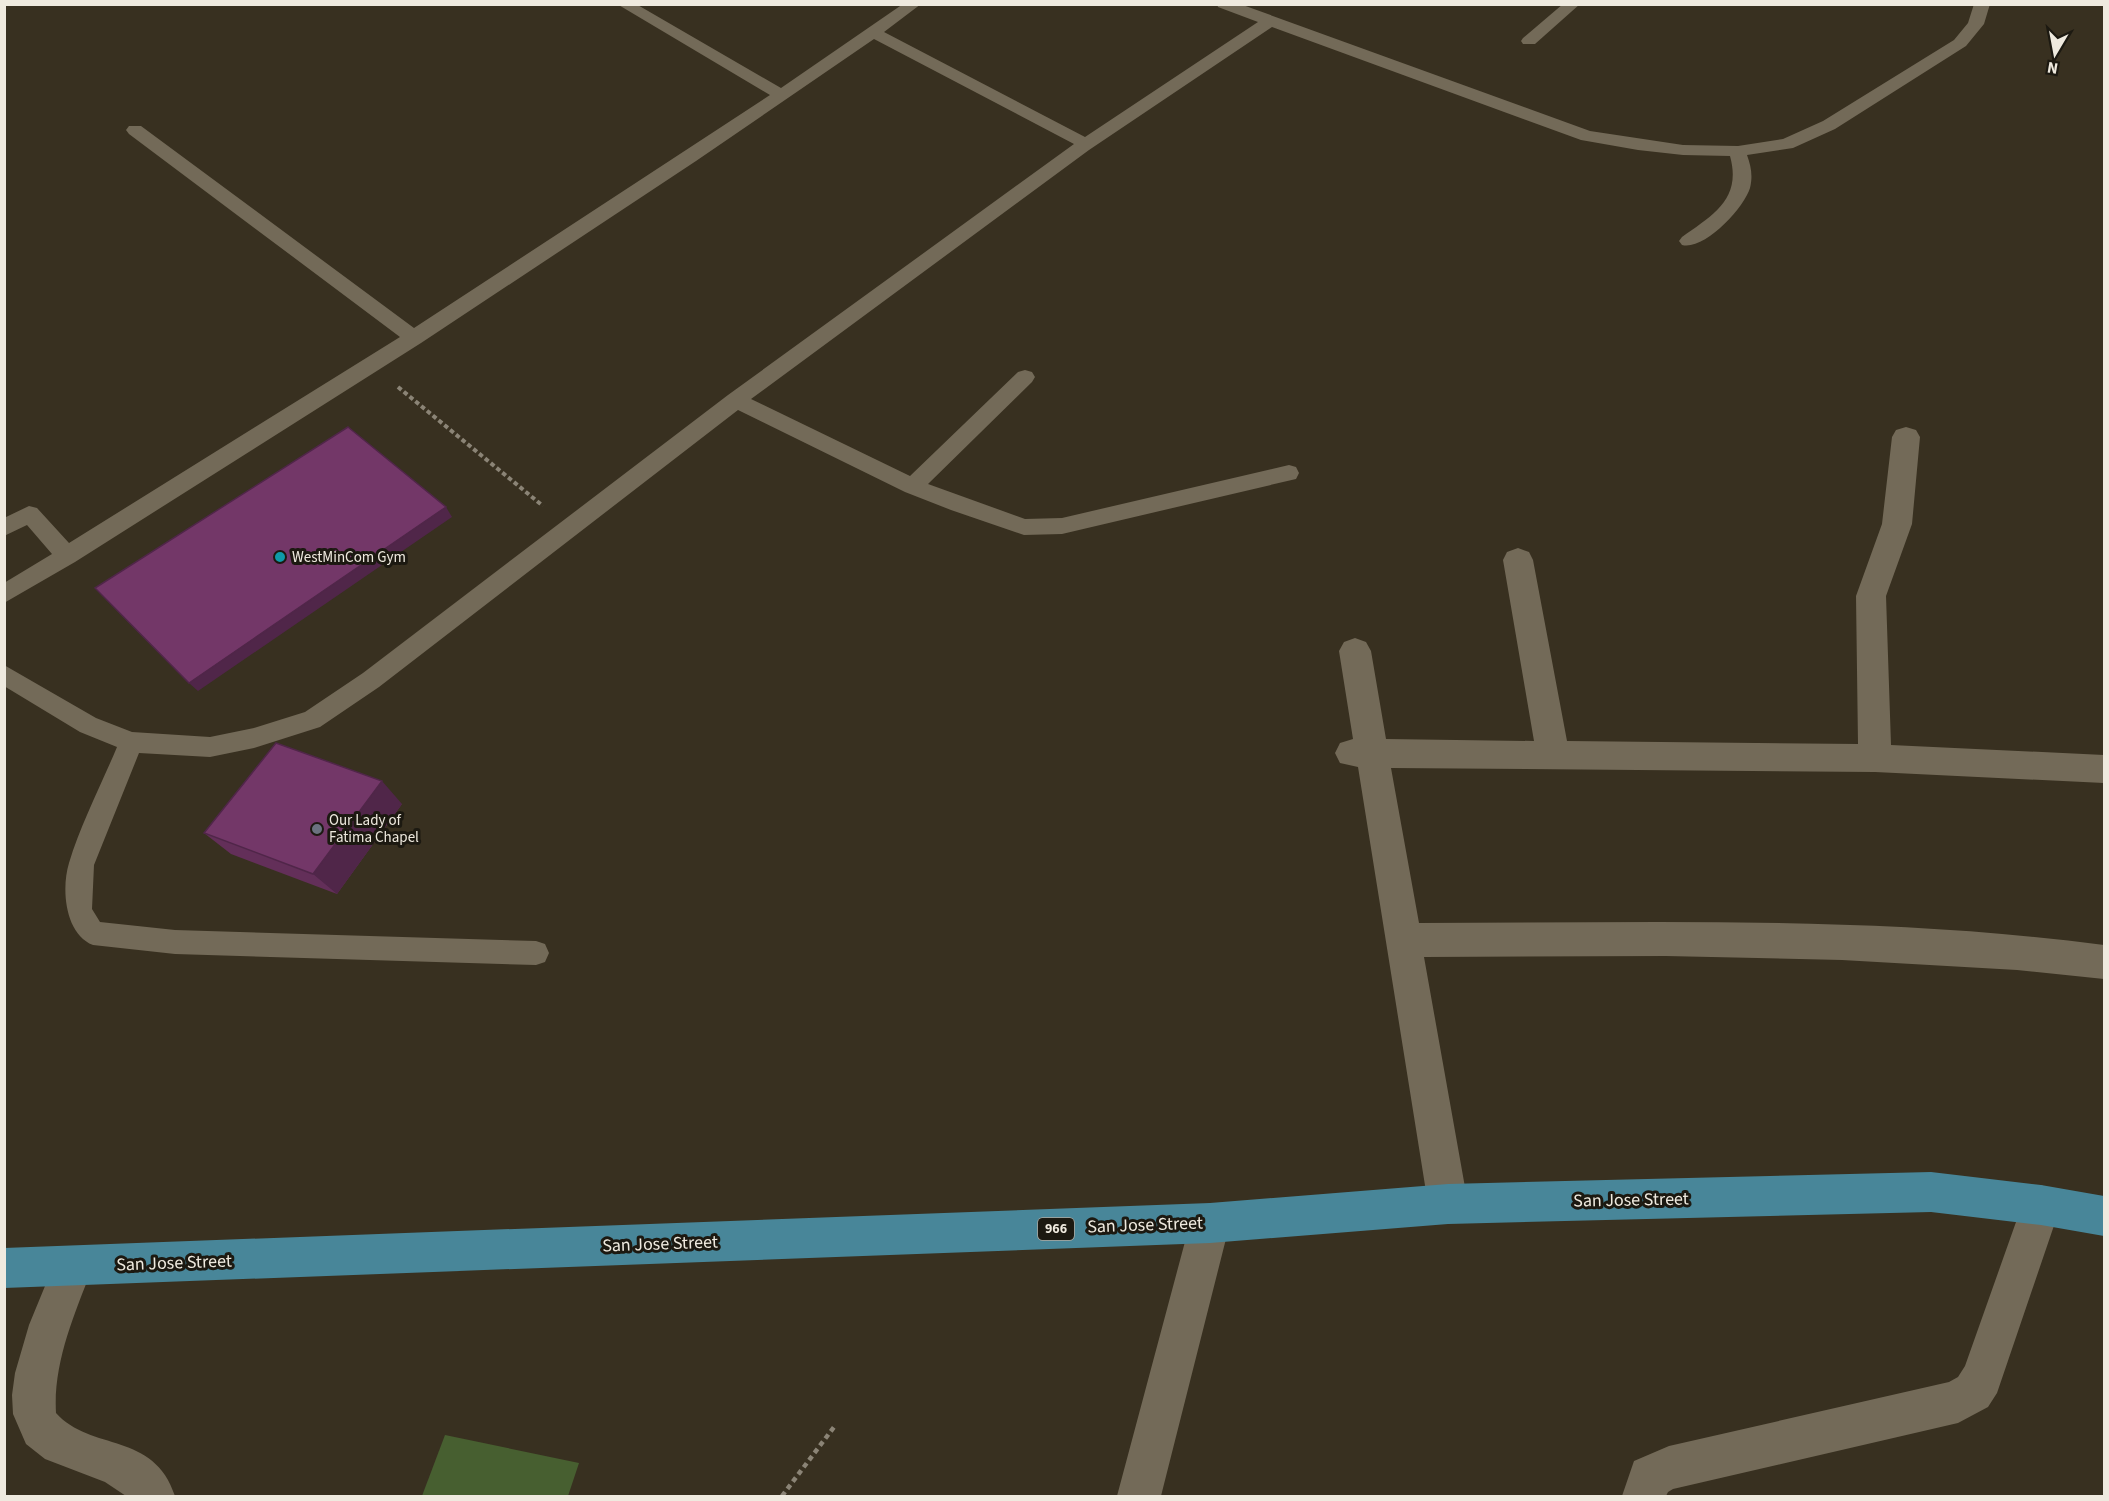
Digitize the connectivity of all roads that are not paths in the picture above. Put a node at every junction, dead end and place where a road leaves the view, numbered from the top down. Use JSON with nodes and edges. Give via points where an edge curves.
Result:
{"nodes":[{"id":1,"x":624,"y":4,"type":"edge"},
{"id":2,"x":914,"y":4,"type":"edge"},
{"id":3,"x":1224,"y":4,"type":"edge"},
{"id":4,"x":1573,"y":4,"type":"edge"},
{"id":5,"x":1982,"y":4,"type":"edge"},
{"id":6,"x":1270,"y":21,"type":"junction"},
{"id":7,"x":874,"y":33,"type":"junction"},
{"id":8,"x":1529,"y":41,"type":"dead end"},
{"id":9,"x":781,"y":95,"type":"junction"},
{"id":10,"x":135,"y":130,"type":"dead end"},
{"id":11,"x":1086,"y":144,"type":"junction"},
{"id":12,"x":1738,"y":151,"type":"junction"},
{"id":13,"x":1688,"y":241,"type":"dead end"},
{"id":14,"x":414,"y":338,"type":"junction"},
{"id":15,"x":1025,"y":377,"type":"dead end"},
{"id":16,"x":735,"y":400,"type":"junction"},
{"id":17,"x":1906,"y":437,"type":"dead end"},
{"id":18,"x":1289,"y":473,"type":"dead end"},
{"id":19,"x":912,"y":486,"type":"junction"},
{"id":20,"x":4,"y":528,"type":"edge"},
{"id":21,"x":67,"y":556,"type":"junction"},
{"id":22,"x":1518,"y":560,"type":"dead end"},
{"id":23,"x":4,"y":594,"type":"edge"},
{"id":24,"x":1354,"y":651,"type":"dead end"},
{"id":25,"x":4,"y":674,"type":"edge"},
{"id":26,"x":131,"y":742,"type":"junction"},
{"id":27,"x":1362,"y":754,"type":"junction"},
{"id":28,"x":1553,"y":754,"type":"junction"},
{"id":29,"x":1875,"y":758,"type":"junction"},
{"id":30,"x":2104,"y":769,"type":"edge"},
{"id":31,"x":1402,"y":940,"type":"junction"},
{"id":32,"x":536,"y":953,"type":"dead end"},
{"id":33,"x":2104,"y":962,"type":"edge"},
{"id":34,"x":1448,"y":1204,"type":"junction"},
{"id":35,"x":2041,"y":1204,"type":"junction"},
{"id":36,"x":2104,"y":1216,"type":"edge"},
{"id":37,"x":1210,"y":1223,"type":"junction"},
{"id":38,"x":73,"y":1266,"type":"junction"},
{"id":39,"x":4,"y":1268,"type":"edge"},
{"id":40,"x":153,"y":1497,"type":"edge"},
{"id":41,"x":1139,"y":1497,"type":"edge"},
{"id":42,"x":1644,"y":1497,"type":"edge"}],
"edges":[{"from":1,"to":9,"type":"lane"},
{"from":2,"to":7,"type":"lane"},
{"from":3,"to":6,"type":"lane"},
{"from":4,"to":8,"type":"lane"},
{"from":5,"to":12,"type":"lane","via":[[1976,24],[1960,44],[1829,125],[1787,144]]},
{"from":6,"to":11,"type":"lane"},
{"from":6,"to":12,"type":"lane","via":[[1587,136],[1683,150]]},
{"from":7,"to":9,"type":"lane"},
{"from":7,"to":11,"type":"lane"},
{"from":9,"to":14,"type":"lane"},
{"from":10,"to":14,"type":"lane"},
{"from":11,"to":16,"type":"lane"},
{"from":12,"to":13,"type":"lane","via":[[1743,175],[1738,195],[1727,213]]},
{"from":14,"to":21,"type":"lane"},
{"from":15,"to":19,"type":"lane"},
{"from":16,"to":19,"type":"lane"},
{"from":16,"to":26,"type":"lane","via":[[371,680],[312,720],[210,747]]},
{"from":17,"to":29,"type":"street","via":[[1897,524],[1871,596]]},
{"from":18,"to":19,"type":"lane","via":[[1062,526],[1024,527]]},
{"from":20,"to":21,"type":"lane","via":[[29,514]]},
{"from":21,"to":23,"type":"lane"},
{"from":22,"to":28,"type":"street"},
{"from":24,"to":27,"type":"street"},
{"from":25,"to":26,"type":"lane","via":[[88,725]]},
{"from":26,"to":32,"type":"lane","via":[[81,865],[79,911],[93,933],[175,942]]},
{"from":27,"to":28,"type":"street"},
{"from":27,"to":31,"type":"street"},
{"from":28,"to":29,"type":"street"},
{"from":29,"to":30,"type":"street"},
{"from":31,"to":33,"type":"street","via":[[1731,939],[2013,951]]},
{"from":31,"to":34,"type":"street"},
{"from":34,"to":35,"type":"main road","name":"San Jose Street","number":"966","via":[[1931,1192]]},
{"from":34,"to":37,"type":"main road","name":"San Jose Street","number":"966"},
{"from":35,"to":36,"type":"main road","name":"San Jose Street","number":"966"},
{"from":35,"to":42,"type":"street","via":[[1982,1378],[1972,1392],[1958,1402],[1669,1468],[1650,1477]]},
{"from":37,"to":38,"type":"main road","name":"San Jose Street","number":"966"},
{"from":37,"to":41,"type":"street"},
{"from":38,"to":39,"type":"main road","name":"San Jose Street","number":"966"},
{"from":38,"to":40,"type":"street","via":[[35,1372],[32,1406],[41,1429],[56,1442],[126,1467]]}]}
